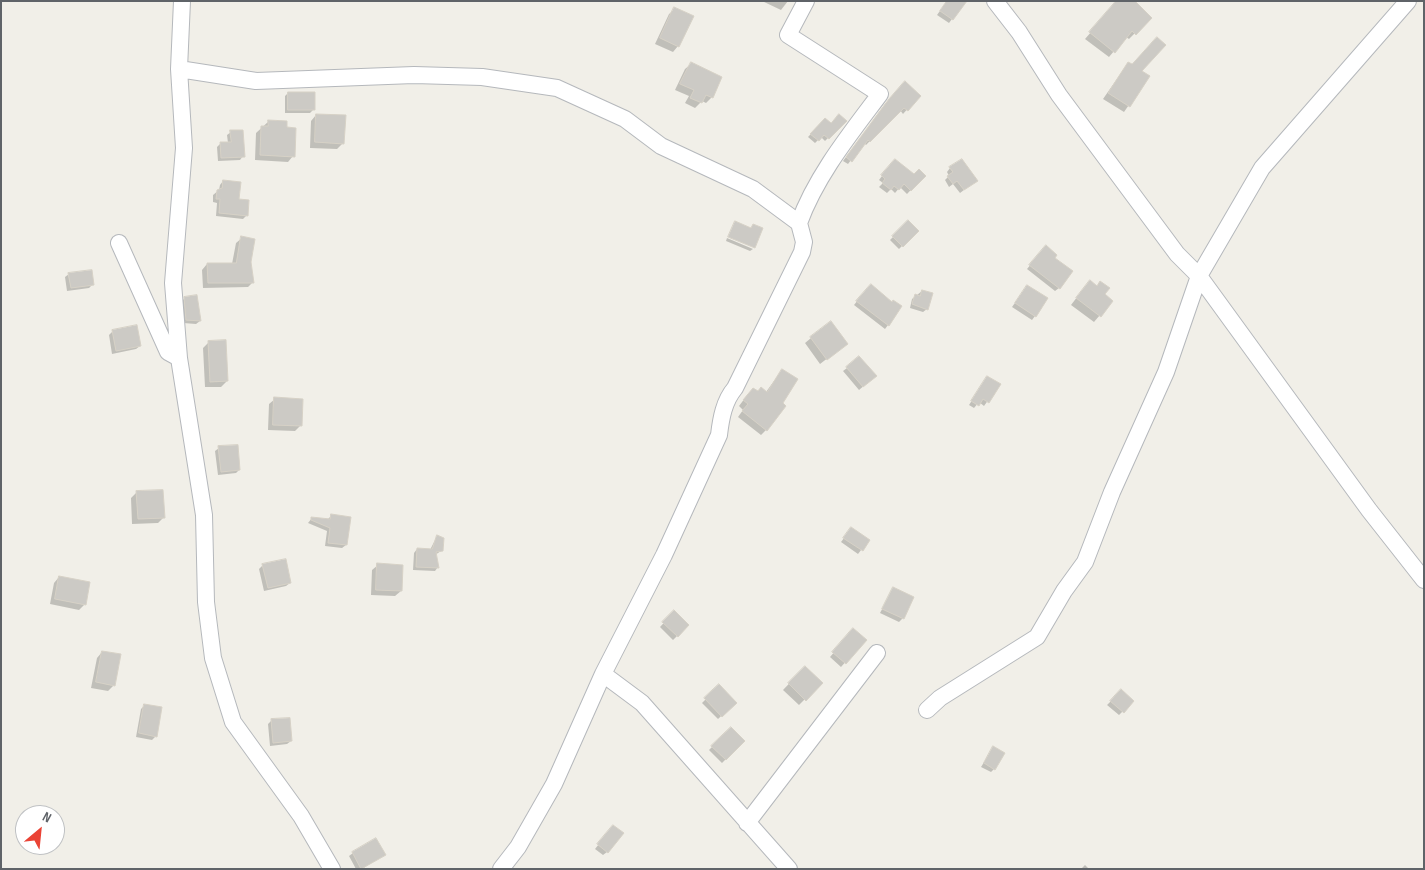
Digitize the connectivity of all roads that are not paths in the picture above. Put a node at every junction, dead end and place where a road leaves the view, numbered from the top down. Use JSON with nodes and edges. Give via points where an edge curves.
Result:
{"nodes":[{"id":1,"x":182,"y":1,"type":"edge"},
{"id":2,"x":806,"y":1,"type":"edge"},
{"id":3,"x":995,"y":1,"type":"edge"},
{"id":4,"x":1408,"y":1,"type":"edge"},
{"id":5,"x":178,"y":68,"type":"junction"},
{"id":6,"x":799,"y":223,"type":"junction"},
{"id":7,"x":119,"y":243,"type":"dead end"},
{"id":8,"x":1199,"y":276,"type":"junction"},
{"id":9,"x":179,"y":358,"type":"junction"},
{"id":10,"x":1424,"y":580,"type":"edge"},
{"id":11,"x":877,"y":653,"type":"dead end"},
{"id":12,"x":603,"y":674,"type":"junction"},
{"id":13,"x":927,"y":710,"type":"dead end"},
{"id":14,"x":747,"y":823,"type":"junction"},
{"id":15,"x":332,"y":869,"type":"edge"},
{"id":16,"x":501,"y":869,"type":"edge"},
{"id":17,"x":789,"y":869,"type":"edge"}],
"edges":[{"from":1,"to":5,"type":"street"},
{"from":2,"to":6,"type":"street","via":[[788,35],[880,94],[849,136],[805,207]]},
{"from":3,"to":8,"type":"street","via":[[1059,95],[1177,254]]},
{"from":4,"to":8,"type":"street","via":[[1262,168]]},
{"from":5,"to":6,"type":"street","via":[[256,81],[414,75],[482,77],[557,88],[625,119],[661,146],[753,189]]},
{"from":5,"to":9,"type":"street","via":[[184,148],[173,282]]},
{"from":6,"to":12,"type":"street","via":[[804,242],[802,252],[735,388],[728,395],[719,435],[664,556]]},
{"from":7,"to":9,"type":"street","via":[[168,352]]},
{"from":8,"to":10,"type":"street","via":[[1368,510]]},
{"from":8,"to":13,"type":"street","via":[[1166,372],[1112,492],[1085,562],[1037,637],[940,698]]},
{"from":9,"to":15,"type":"street","via":[[204,515],[206,602],[213,658],[233,722],[301,816]]},
{"from":11,"to":14,"type":"street"},
{"from":12,"to":14,"type":"street","via":[[642,703]]},
{"from":12,"to":16,"type":"street","via":[[554,784],[518,847]]},
{"from":14,"to":17,"type":"street"}]}
